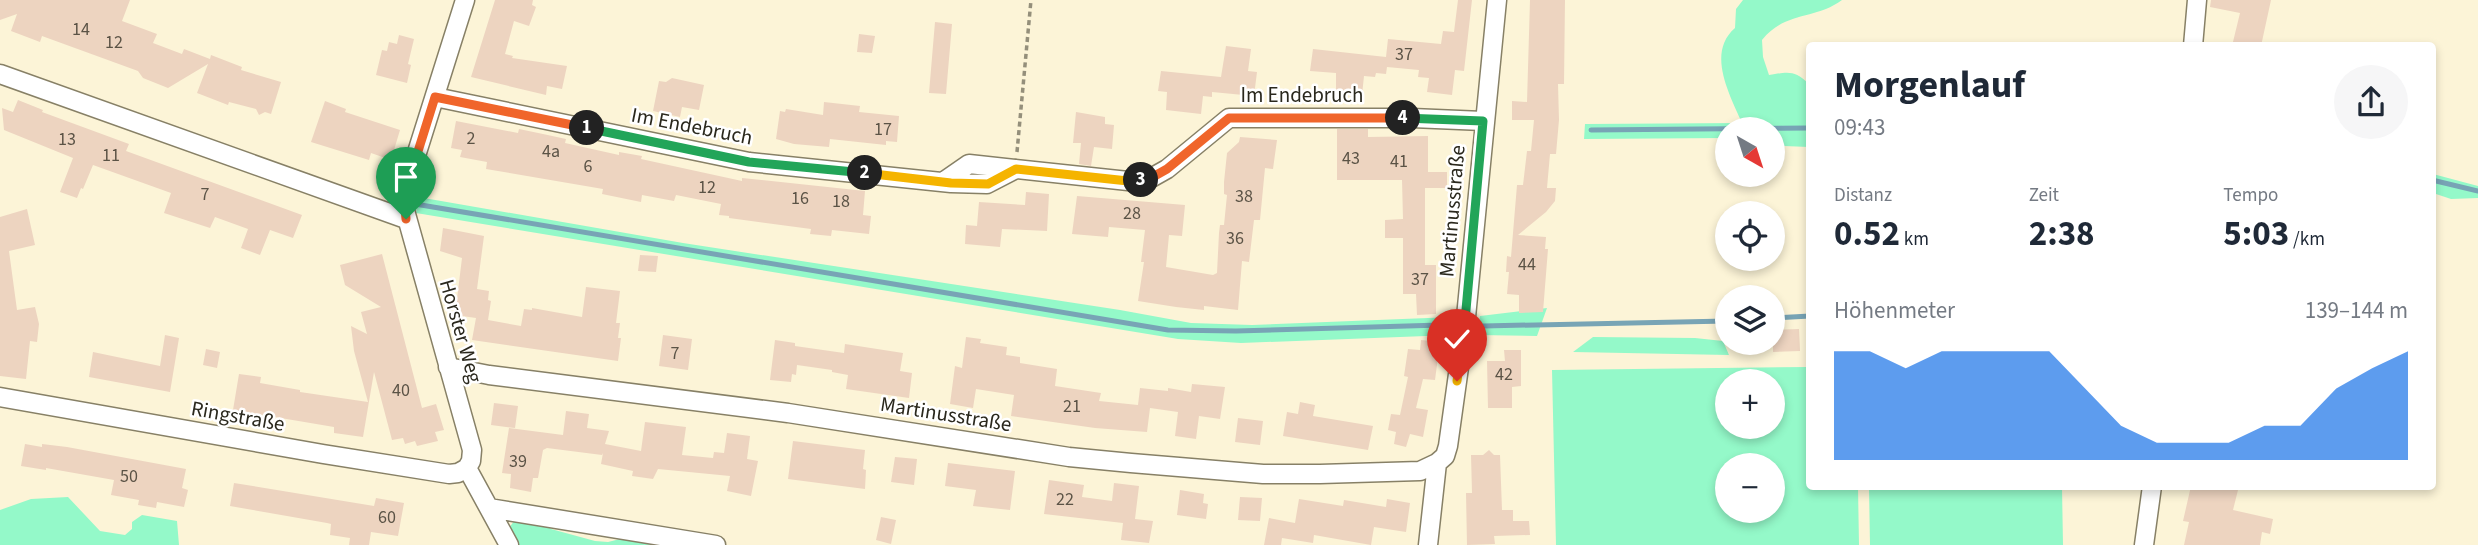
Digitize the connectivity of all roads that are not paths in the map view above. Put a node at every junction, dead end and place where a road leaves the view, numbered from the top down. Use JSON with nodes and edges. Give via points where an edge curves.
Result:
{"nodes":[{"id":1,"x":466,"y":0,"type":"edge"},
{"id":2,"x":1497,"y":0,"type":"edge"},
{"id":3,"x":2197,"y":0,"type":"edge"},
{"id":4,"x":2193,"y":42,"type":"edge"},
{"id":5,"x":0,"y":74,"type":"edge"},
{"id":6,"x":435,"y":97,"type":"junction"},
{"id":7,"x":1483,"y":121,"type":"junction"},
{"id":8,"x":406,"y":219,"type":"junction"},
{"id":9,"x":448,"y":367,"type":"junction"},
{"id":10,"x":0,"y":397,"type":"edge"},
{"id":11,"x":1437,"y":464,"type":"junction"},
{"id":12,"x":467,"y":468,"type":"junction"},
{"id":13,"x":2151,"y":490,"type":"edge"},
{"id":14,"x":489,"y":508,"type":"junction"},
{"id":15,"x":509,"y":545,"type":"edge"},
{"id":16,"x":716,"y":545,"type":"edge"},
{"id":17,"x":1428,"y":545,"type":"edge"},
{"id":18,"x":2144,"y":545,"type":"edge"}],
"edges":[{"from":1,"to":6,"type":"street","name":"Horster Weg"},
{"from":2,"to":7,"type":"street","name":"Martinusstraße"},
{"from":3,"to":4,"type":"street"},
{"from":5,"to":8,"type":"street"},
{"from":6,"to":7,"type":"street","name":"Im Endebruch","via":[[749,162],[943,181],[969,164],[1128,181],[1151,178],[1229,118]]},
{"from":6,"to":8,"type":"street","name":"Horster Weg","via":[[404,196]]},
{"from":7,"to":11,"type":"street","name":"Martinusstraße","via":[[1455,394],[1448,446]]},
{"from":8,"to":9,"type":"street","name":"Horster Weg"},
{"from":9,"to":11,"type":"street","name":"Martinusstraße","via":[[1069,457],[1263,474],[1420,471]]},
{"from":9,"to":12,"type":"street","name":"Horster Weg","via":[[472,450]]},
{"from":10,"to":12,"type":"street","name":"Ringstraße","via":[[449,474]]},
{"from":11,"to":17,"type":"street","name":"Martinusstraße"},
{"from":12,"to":14,"type":"street","name":"Horster Weg"},
{"from":13,"to":18,"type":"street"},
{"from":14,"to":15,"type":"street","name":"Horster Weg"},
{"from":14,"to":16,"type":"street"}]}
